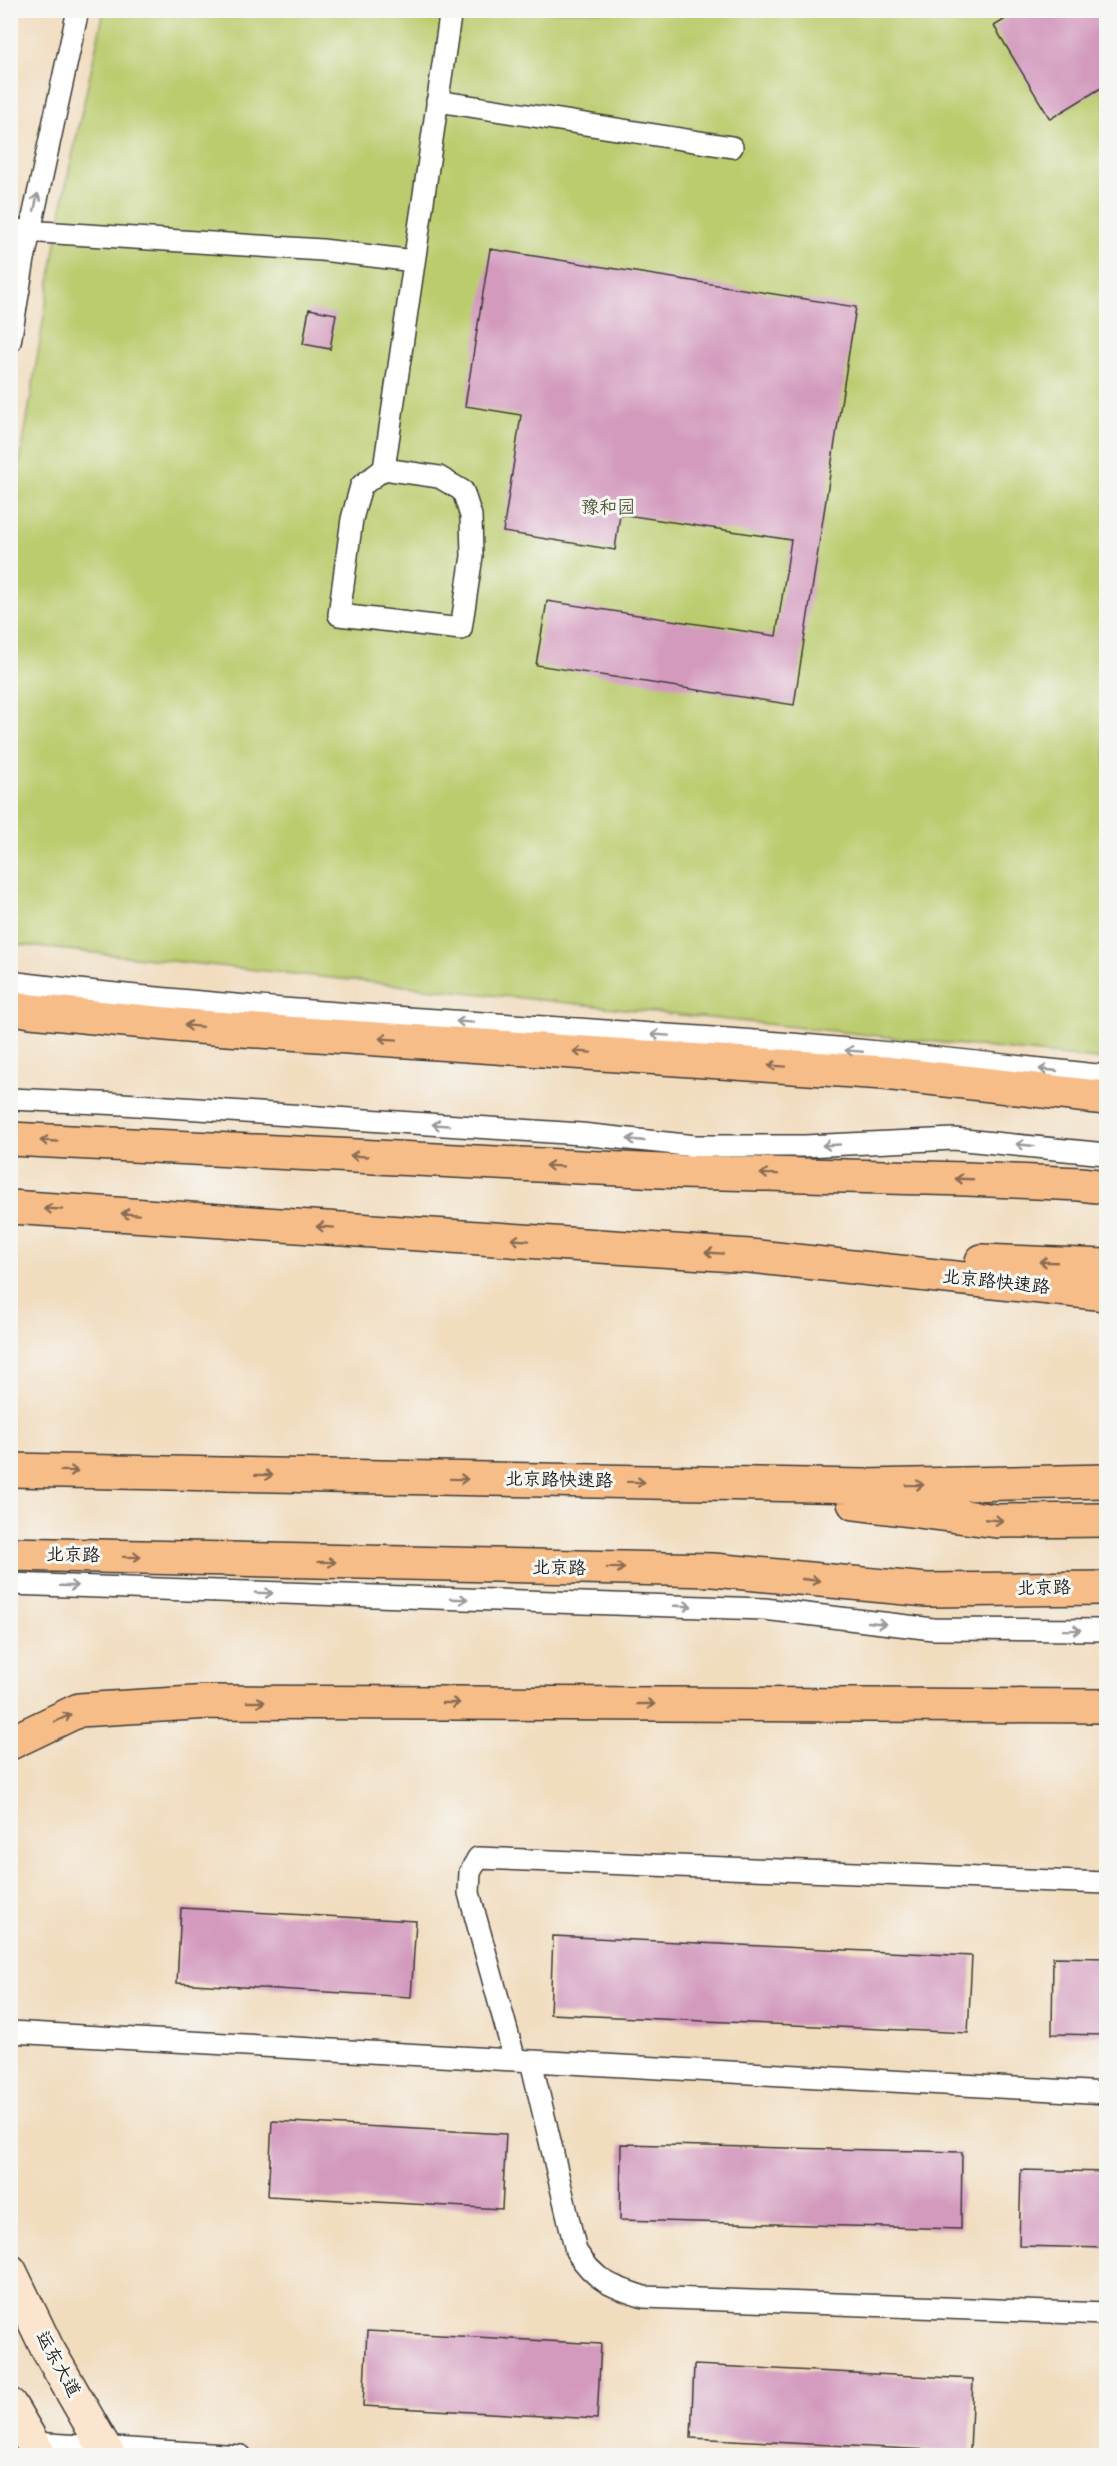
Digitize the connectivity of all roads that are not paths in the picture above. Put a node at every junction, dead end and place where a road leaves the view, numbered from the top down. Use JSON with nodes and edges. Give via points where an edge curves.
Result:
{"nodes":[{"id":1,"x":78,"y":10,"type":"edge"},
{"id":2,"x":450,"y":16,"type":"dead end"},
{"id":3,"x":437,"y":101,"type":"junction"},
{"id":4,"x":732,"y":147,"type":"dead end"},
{"id":5,"x":20,"y":231,"type":"edge"},
{"id":6,"x":414,"y":261,"type":"junction"},
{"id":7,"x":10,"y":342,"type":"edge"},
{"id":8,"x":384,"y":469,"type":"junction"},
{"id":9,"x":10,"y":980,"type":"edge"},
{"id":10,"x":10,"y":1007,"type":"edge"},
{"id":11,"x":1107,"y":1076,"type":"edge"},
{"id":12,"x":1107,"y":1098,"type":"edge"},
{"id":13,"x":10,"y":1099,"type":"edge"},
{"id":14,"x":10,"y":1139,"type":"edge"},
{"id":15,"x":1107,"y":1154,"type":"edge"},
{"id":16,"x":1107,"y":1187,"type":"edge"},
{"id":17,"x":10,"y":1207,"type":"edge"},
{"id":18,"x":750,"y":1256,"type":"junction"},
{"id":19,"x":1107,"y":1266,"type":"edge"},
{"id":20,"x":1107,"y":1294,"type":"edge"},
{"id":21,"x":10,"y":1470,"type":"edge"},
{"id":22,"x":1107,"y":1481,"type":"edge"},
{"id":23,"x":685,"y":1483,"type":"junction"},
{"id":24,"x":1107,"y":1520,"type":"edge"},
{"id":25,"x":10,"y":1554,"type":"edge"},
{"id":26,"x":10,"y":1584,"type":"edge"},
{"id":27,"x":1107,"y":1588,"type":"edge"},
{"id":28,"x":1107,"y":1630,"type":"edge"},
{"id":29,"x":1107,"y":1706,"type":"edge"},
{"id":30,"x":10,"y":1743,"type":"edge"},
{"id":31,"x":1107,"y":1882,"type":"edge"},
{"id":32,"x":10,"y":2032,"type":"edge"},
{"id":33,"x":523,"y":2061,"type":"junction"},
{"id":34,"x":1107,"y":2093,"type":"edge"},
{"id":35,"x":10,"y":2271,"type":"edge"},
{"id":36,"x":1107,"y":2314,"type":"edge"},
{"id":37,"x":10,"y":2405,"type":"edge"},
{"id":38,"x":37,"y":2449,"type":"edge"},
{"id":39,"x":107,"y":2451,"type":"edge"},
{"id":40,"x":242,"y":2456,"type":"edge"}],
"edges":[{"from":5,"to":1,"type":"lane","one_way":true},
{"from":2,"to":3,"type":"lane"},
{"from":3,"to":4,"type":"lane"},
{"from":3,"to":6,"type":"lane"},
{"from":5,"to":6,"type":"lane","via":[[322,250]]},
{"from":5,"to":7,"type":"lane"},
{"from":6,"to":8,"type":"lane"},
{"from":8,"to":8,"type":"lane","via":[[361,486],[352,519],[339,615],[461,629],[472,556],[471,516],[463,491],[439,477]]},
{"from":11,"to":9,"type":"lane","one_way":true,"via":[[716,1038],[150,999]]},
{"from":12,"to":10,"type":"main road","one_way":true,"via":[[884,1073],[210,1028]]},
{"from":15,"to":13,"type":"lane","one_way":true,"via":[[954,1139],[695,1146],[581,1134]]},
{"from":16,"to":14,"type":"main road","one_way":true,"via":[[967,1179],[682,1172]]},
{"from":18,"to":17,"type":"main road","name":"北京路快速路","one_way":true},
{"from":19,"to":18,"type":"main road","one_way":true},
{"from":18,"to":20,"type":"main road","name":"北京路快速路"},
{"from":21,"to":23,"type":"main road","name":"北京路快速路","one_way":true},
{"from":23,"to":22,"type":"main road","name":"北京路快速路","one_way":true,"via":[[864,1486]]},
{"from":23,"to":24,"type":"main road","one_way":true,"via":[[998,1521]]},
{"from":25,"to":27,"type":"main road","name":"北京路","one_way":true,"via":[[713,1570],[927,1590]]},
{"from":26,"to":28,"type":"lane","one_way":true,"via":[[764,1609],[933,1629]]},
{"from":30,"to":29,"type":"main road","one_way":true,"via":[[79,1710],[210,1702]]},
{"from":31,"to":33,"type":"lane","via":[[478,1857],[470,1872],[469,1893]]},
{"from":32,"to":33,"type":"lane"},
{"from":33,"to":34,"type":"lane"},
{"from":33,"to":36,"type":"lane","via":[[576,2251],[589,2271],[614,2288],[644,2297]]},
{"from":35,"to":39,"type":"main road","name":"运东大道","via":[[47,2348]]},
{"from":37,"to":38,"type":"main road"},
{"from":38,"to":39,"type":"lane"},
{"from":39,"to":40,"type":"lane"}]}
